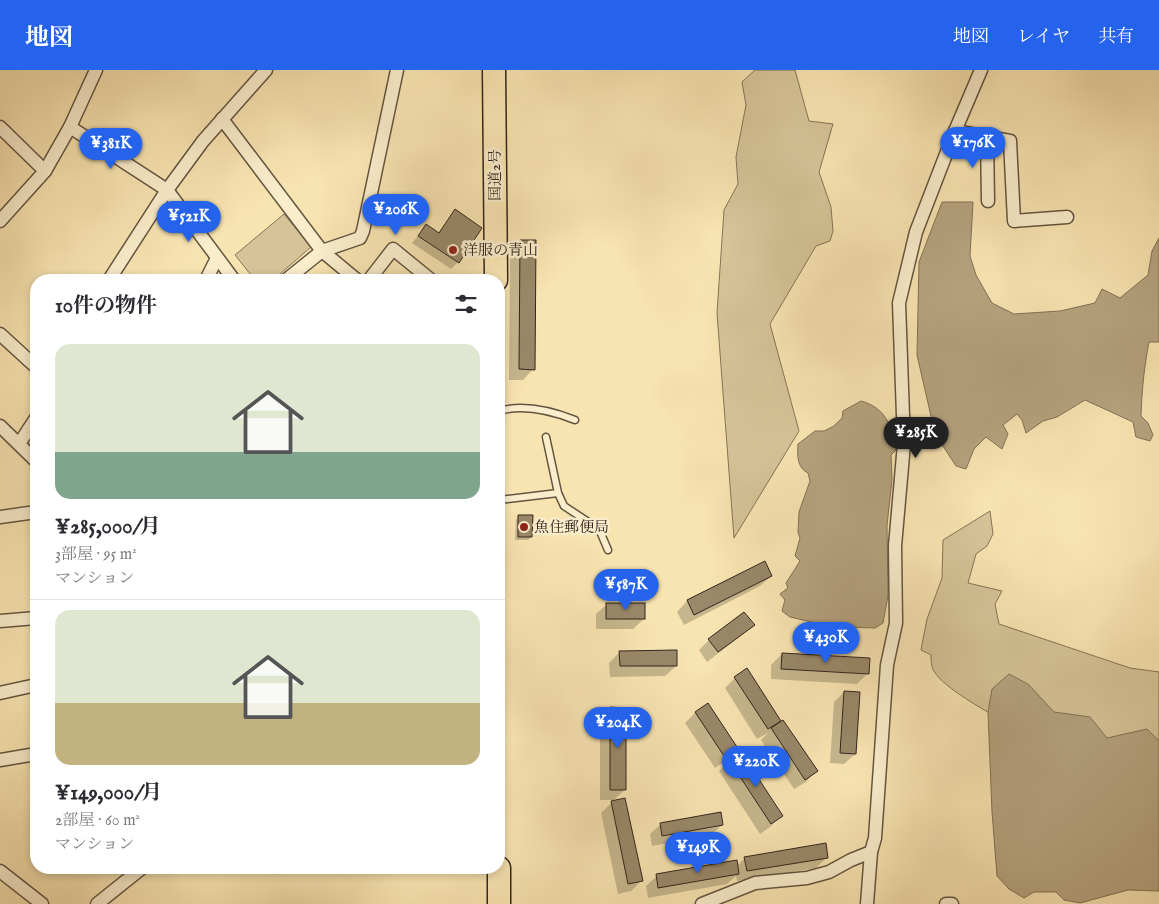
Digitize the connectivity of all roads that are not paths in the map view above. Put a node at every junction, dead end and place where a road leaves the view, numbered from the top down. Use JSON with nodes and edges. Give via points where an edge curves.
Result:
{"nodes":[{"id":1,"x":96,"y":70,"type":"edge"},
{"id":2,"x":266,"y":70,"type":"edge"},
{"id":3,"x":396,"y":70,"type":"edge"},
{"id":4,"x":494,"y":70,"type":"edge"},
{"id":5,"x":981,"y":70,"type":"edge"},
{"id":6,"x":222,"y":119,"type":"junction"},
{"id":7,"x":0,"y":127,"type":"edge"},
{"id":8,"x":70,"y":127,"type":"junction"},
{"id":9,"x":955,"y":131,"type":"junction"},
{"id":10,"x":987,"y":136,"type":"junction"},
{"id":11,"x":45,"y":171,"type":"junction"},
{"id":12,"x":167,"y":190,"type":"junction"},
{"id":13,"x":988,"y":201,"type":"dead end"},
{"id":14,"x":2,"y":216,"type":"edge"},
{"id":15,"x":1067,"y":217,"type":"dead end"},
{"id":16,"x":322,"y":251,"type":"junction"},
{"id":17,"x":217,"y":258,"type":"junction"},
{"id":18,"x":113,"y":274,"type":"edge"},
{"id":19,"x":209,"y":274,"type":"edge"},
{"id":20,"x":229,"y":274,"type":"edge"},
{"id":21,"x":293,"y":274,"type":"edge"},
{"id":22,"x":350,"y":274,"type":"edge"},
{"id":23,"x":373,"y":274,"type":"edge"},
{"id":24,"x":423,"y":274,"type":"edge"},
{"id":25,"x":496,"y":274,"type":"edge"},
{"id":26,"x":0,"y":334,"type":"edge"},
{"id":27,"x":30,"y":362,"type":"edge"},
{"id":28,"x":505,"y":410,"type":"edge"},
{"id":29,"x":575,"y":420,"type":"dead end"},
{"id":30,"x":0,"y":426,"type":"edge"},
{"id":31,"x":30,"y":427,"type":"edge"},
{"id":32,"x":546,"y":437,"type":"dead end"},
{"id":33,"x":18,"y":444,"type":"junction"},
{"id":34,"x":30,"y":455,"type":"edge"},
{"id":35,"x":558,"y":493,"type":"junction"},
{"id":36,"x":505,"y":499,"type":"edge"},
{"id":37,"x":30,"y":513,"type":"edge"},
{"id":38,"x":0,"y":517,"type":"edge"},
{"id":39,"x":608,"y":550,"type":"dead end"},
{"id":40,"x":30,"y":618,"type":"edge"},
{"id":41,"x":0,"y":621,"type":"edge"},
{"id":42,"x":30,"y":686,"type":"edge"},
{"id":43,"x":0,"y":693,"type":"edge"},
{"id":44,"x":30,"y":755,"type":"edge"},
{"id":45,"x":0,"y":760,"type":"edge"},
{"id":46,"x":871,"y":852,"type":"junction"},
{"id":47,"x":0,"y":871,"type":"edge"},
{"id":48,"x":134,"y":874,"type":"edge"},
{"id":49,"x":498,"y":874,"type":"edge"},
{"id":50,"x":42,"y":904,"type":"edge"},
{"id":51,"x":96,"y":904,"type":"edge"},
{"id":52,"x":499,"y":904,"type":"edge"},
{"id":53,"x":702,"y":904,"type":"edge"},
{"id":54,"x":867,"y":904,"type":"edge"},
{"id":55,"x":946,"y":904,"type":"edge"},
{"id":56,"x":952,"y":904,"type":"edge"}],
"edges":[{"from":1,"to":8,"type":"street"},
{"from":2,"to":6,"type":"street"},
{"from":3,"to":16,"type":"street","via":[[363,231],[360,238]]},
{"from":4,"to":25,"type":"highway","name":"国道2号"},
{"from":5,"to":9,"type":"street"},
{"from":6,"to":12,"type":"street"},
{"from":6,"to":16,"type":"street"},
{"from":7,"to":11,"type":"street"},
{"from":8,"to":11,"type":"street"},
{"from":8,"to":12,"type":"street"},
{"from":9,"to":10,"type":"street"},
{"from":9,"to":46,"type":"street","via":[[916,232],[899,304],[904,444],[895,546],[896,623],[887,665],[875,838]]},
{"from":10,"to":13,"type":"street"},
{"from":10,"to":15,"type":"street","via":[[1010,141],[1014,221]]},
{"from":11,"to":14,"type":"street"},
{"from":12,"to":17,"type":"street"},
{"from":12,"to":18,"type":"street"},
{"from":16,"to":21,"type":"street"},
{"from":16,"to":22,"type":"street"},
{"from":17,"to":19,"type":"street"},
{"from":17,"to":20,"type":"street"},
{"from":23,"to":24,"type":"street","via":[[392,249]]},
{"from":26,"to":27,"type":"street"},
{"from":28,"to":29,"type":"lane","via":[[555,412]]},
{"from":30,"to":33,"type":"street"},
{"from":31,"to":33,"type":"street"},
{"from":32,"to":35,"type":"lane"},
{"from":33,"to":34,"type":"street"},
{"from":35,"to":36,"type":"lane"},
{"from":35,"to":39,"type":"lane","via":[[564,506],[599,529]]},
{"from":37,"to":38,"type":"street"},
{"from":40,"to":41,"type":"street"},
{"from":42,"to":43,"type":"street"},
{"from":44,"to":45,"type":"street"},
{"from":46,"to":53,"type":"street","via":[[829,872],[807,878],[756,883]]},
{"from":46,"to":54,"type":"street"},
{"from":47,"to":50,"type":"street"},
{"from":48,"to":51,"type":"street"},
{"from":49,"to":52,"type":"highway"},
{"from":55,"to":56,"type":"street"}]}
